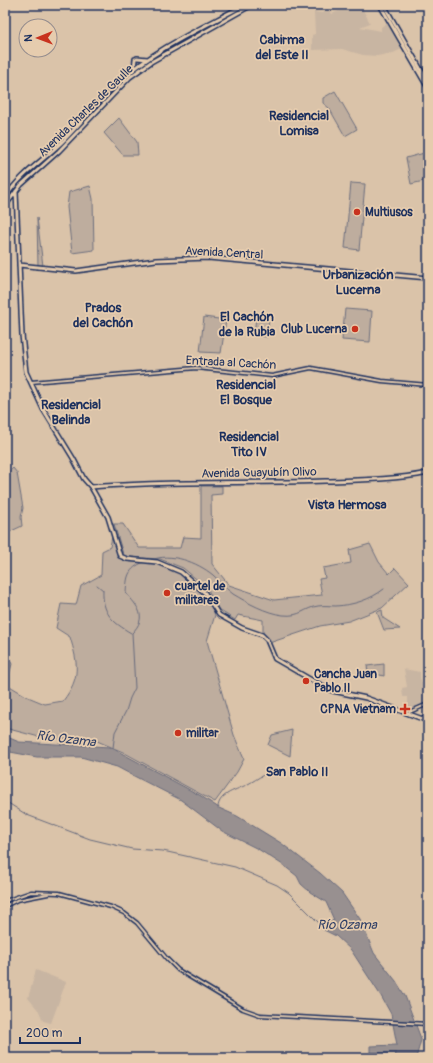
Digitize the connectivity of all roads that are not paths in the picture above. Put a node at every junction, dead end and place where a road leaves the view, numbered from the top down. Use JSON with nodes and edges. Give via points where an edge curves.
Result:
{"nodes":[{"id":1,"x":244,"y":5,"type":"edge"},
{"id":2,"x":252,"y":5,"type":"edge"},
{"id":3,"x":380,"y":5,"type":"edge"},
{"id":4,"x":384,"y":5,"type":"edge"},
{"id":5,"x":148,"y":59,"type":"junction"},
{"id":6,"x":134,"y":69,"type":"junction"},
{"id":7,"x":428,"y":82,"type":"edge"},
{"id":8,"x":428,"y":88,"type":"edge"},
{"id":9,"x":75,"y":128,"type":"junction"},
{"id":10,"x":69,"y":134,"type":"junction"},
{"id":11,"x":75,"y":134,"type":"junction"},
{"id":12,"x":70,"y":139,"type":"junction"},
{"id":13,"x":16,"y":191,"type":"junction"},
{"id":14,"x":5,"y":198,"type":"edge"},
{"id":15,"x":5,"y":206,"type":"edge"},
{"id":16,"x":19,"y":265,"type":"junction"},
{"id":17,"x":428,"y":278,"type":"edge"},
{"id":18,"x":31,"y":382,"type":"junction"},
{"id":19,"x":428,"y":385,"type":"edge"},
{"id":20,"x":428,"y":473,"type":"edge"},
{"id":21,"x":91,"y":487,"type":"junction"},
{"id":22,"x":428,"y":704,"type":"edge"},
{"id":23,"x":406,"y":714,"type":"junction"},
{"id":24,"x":428,"y":722,"type":"edge"},
{"id":25,"x":52,"y":893,"type":"junction"},
{"id":26,"x":5,"y":901,"type":"edge"},
{"id":27,"x":5,"y":906,"type":"edge"},
{"id":28,"x":428,"y":1024,"type":"edge"}],
"edges":[{"from":1,"to":5,"type":"main road","name":"Avenida Charles de Gaulle"},
{"from":2,"to":11,"type":"main road","name":"Avenida Charles de Gaulle","via":[[142,68]]},
{"from":3,"to":8,"type":"main road"},
{"from":4,"to":7,"type":"main road"},
{"from":5,"to":6,"type":"main road","name":"Avenida Charles de Gaulle"},
{"from":5,"to":6,"type":"main road","via":[[136,59]]},
{"from":6,"to":9,"type":"main road","name":"Avenida Charles de Gaulle","via":[[105,95]]},
{"from":9,"to":10,"type":"main road","name":"Avenida Charles de Gaulle"},
{"from":9,"to":11,"type":"main road","via":[[72,133]]},
{"from":10,"to":12,"type":"main road"},
{"from":10,"to":14,"type":"main road","name":"Avenida Charles de Gaulle","via":[[22,178]]},
{"from":11,"to":12,"type":"main road","name":"Avenida Charles de Gaulle"},
{"from":12,"to":13,"type":"main road","name":"Avenida Charles de Gaulle"},
{"from":13,"to":15,"type":"main road","name":"Avenida Charles de Gaulle"},
{"from":13,"to":16,"type":"main road"},
{"from":16,"to":17,"type":"main road","name":"Avenida Central","via":[[76,271],[156,260],[208,258]]},
{"from":16,"to":18,"type":"main road","via":[[25,369]]},
{"from":18,"to":19,"type":"street","name":"Entrada al Cachón","via":[[196,368],[272,376],[311,368],[382,381]]},
{"from":18,"to":21,"type":"main road","via":[[43,409]]},
{"from":20,"to":21,"type":"main road","name":"Avenida Guayubín Olivo","via":[[328,481],[220,484],[141,482]]},
{"from":21,"to":23,"type":"main road","via":[[111,522],[120,556],[157,562],[181,572],[205,593],[219,614],[242,628],[265,637],[274,657],[282,663],[333,691],[366,698]]},
{"from":22,"to":23,"type":"street"},
{"from":23,"to":24,"type":"main road"},
{"from":25,"to":26,"type":"street","via":[[31,892]]},
{"from":25,"to":27,"type":"street","via":[[17,900]]},
{"from":25,"to":28,"type":"street","via":[[84,899],[124,913],[137,923],[178,970],[243,1009],[260,1016]]}]}
